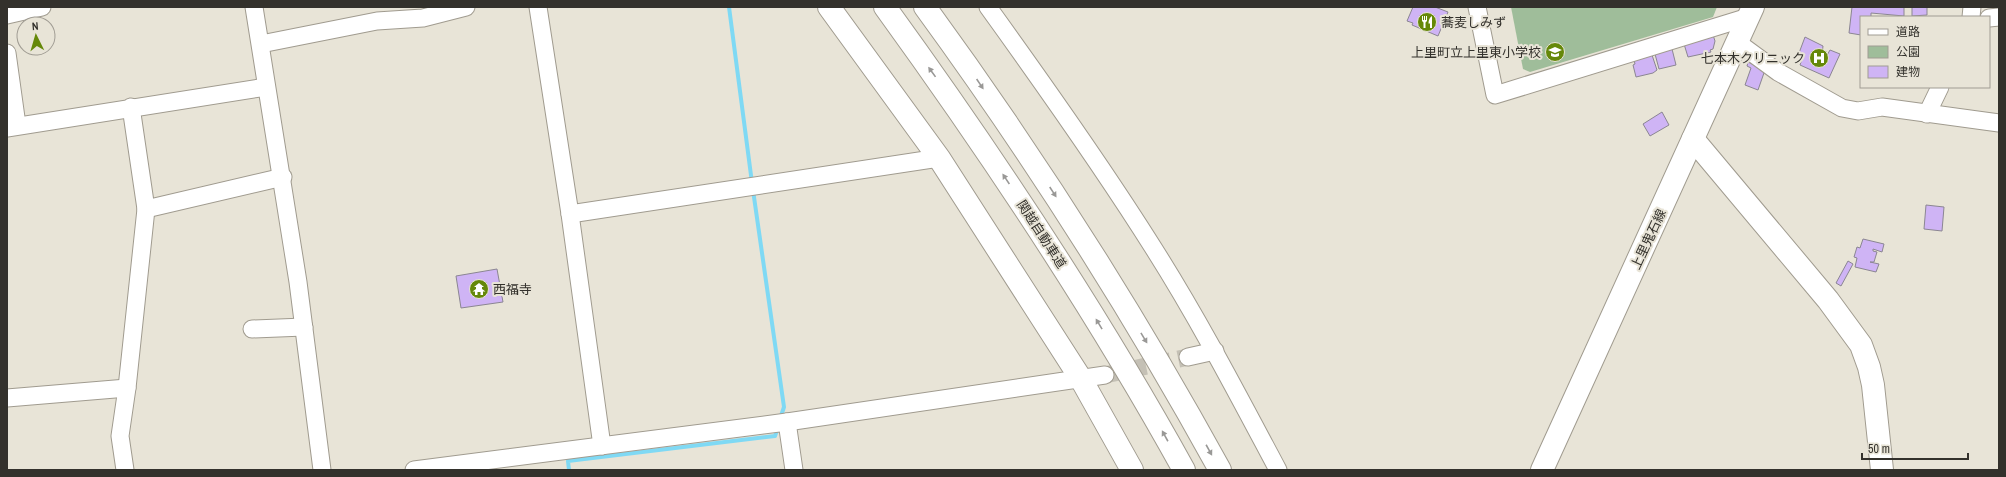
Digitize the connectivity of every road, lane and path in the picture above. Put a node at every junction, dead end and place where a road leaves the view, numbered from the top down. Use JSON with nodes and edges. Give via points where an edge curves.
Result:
{"nodes":[{"id":1,"x":42,"y":7,"type":"edge"},
{"id":2,"x":254,"y":7,"type":"edge"},
{"id":3,"x":466,"y":7,"type":"edge"},
{"id":4,"x":538,"y":7,"type":"edge"},
{"id":5,"x":829,"y":7,"type":"edge"},
{"id":6,"x":885,"y":7,"type":"edge"},
{"id":7,"x":925,"y":7,"type":"edge"},
{"id":8,"x":988,"y":7,"type":"edge"},
{"id":9,"x":1477,"y":7,"type":"edge"},
{"id":10,"x":1750,"y":12,"type":"edge"},
{"id":11,"x":7,"y":16,"type":"edge"},
{"id":12,"x":1737,"y":42,"type":"junction"},
{"id":13,"x":261,"y":44,"type":"junction"},
{"id":14,"x":7,"y":53,"type":"edge"},
{"id":15,"x":266,"y":87,"type":"junction"},
{"id":16,"x":1940,"y":88,"type":"edge"},
{"id":17,"x":131,"y":107,"type":"junction"},
{"id":18,"x":1927,"y":114,"type":"junction"},
{"id":19,"x":1999,"y":123,"type":"edge"},
{"id":20,"x":12,"y":126,"type":"edge"},
{"id":21,"x":1693,"y":139,"type":"junction"},
{"id":22,"x":939,"y":158,"type":"junction"},
{"id":23,"x":283,"y":177,"type":"junction"},
{"id":24,"x":146,"y":209,"type":"junction"},
{"id":25,"x":570,"y":214,"type":"junction"},
{"id":26,"x":304,"y":327,"type":"junction"},
{"id":27,"x":252,"y":329,"type":"dead end"},
{"id":28,"x":1215,"y":351,"type":"junction"},
{"id":29,"x":1188,"y":357,"type":"tunnel mouth"},
{"id":30,"x":1106,"y":375,"type":"tunnel mouth"},
{"id":31,"x":1082,"y":379,"type":"junction"},
{"id":32,"x":127,"y":388,"type":"junction"},
{"id":33,"x":7,"y":398,"type":"edge"},
{"id":34,"x":788,"y":422,"type":"junction"},
{"id":35,"x":602,"y":446,"type":"junction"},
{"id":36,"x":126,"y":470,"type":"edge"},
{"id":37,"x":322,"y":470,"type":"edge"},
{"id":38,"x":414,"y":470,"type":"edge"},
{"id":39,"x":794,"y":470,"type":"edge"},
{"id":40,"x":1132,"y":470,"type":"edge"},
{"id":41,"x":1184,"y":470,"type":"edge"},
{"id":42,"x":1220,"y":470,"type":"edge"},
{"id":43,"x":1278,"y":470,"type":"edge"},
{"id":44,"x":1542,"y":470,"type":"edge"},
{"id":45,"x":1882,"y":470,"type":"edge"}],
"edges":[{"from":1,"to":11,"type":"street"},
{"from":2,"to":13,"type":"street"},
{"from":3,"to":13,"type":"street","via":[[423,18],[377,21]]},
{"from":4,"to":25,"type":"street"},
{"from":5,"to":22,"type":"main road"},
{"from":41,"to":6,"type":"main road","name":"関越自動車道","one_way":true,"via":[[1091,309],[1015,191]]},
{"from":7,"to":42,"type":"main road","one_way":true,"via":[[970,68],[1114,286]]},
{"from":8,"to":28,"type":"street","via":[[1060,106],[1154,249]]},
{"from":9,"to":10,"type":"street","via":[[1495,95]]},
{"from":10,"to":12,"type":"main road","name":"上里鬼石線"},
{"from":12,"to":18,"type":"street","via":[[1778,72],[1842,108],[1858,111],[1882,107]]},
{"from":12,"to":21,"type":"main road","name":"上里鬼石線"},
{"from":13,"to":15,"type":"street"},
{"from":14,"to":20,"type":"street"},
{"from":15,"to":17,"type":"street"},
{"from":15,"to":23,"type":"street"},
{"from":16,"to":18,"type":"street"},
{"from":17,"to":20,"type":"street"},
{"from":17,"to":24,"type":"street"},
{"from":18,"to":19,"type":"street"},
{"from":21,"to":44,"type":"main road","name":"上里鬼石線"},
{"from":21,"to":45,"type":"main road","via":[[1848,325],[1861,345],[1870,367]]},
{"from":22,"to":25,"type":"street"},
{"from":22,"to":31,"type":"main road"},
{"from":23,"to":24,"type":"street"},
{"from":23,"to":26,"type":"street"},
{"from":24,"to":32,"type":"street"},
{"from":25,"to":35,"type":"street"},
{"from":26,"to":27,"type":"street"},
{"from":26,"to":37,"type":"street"},
{"from":28,"to":29,"type":"street"},
{"from":28,"to":43,"type":"street"},
{"from":30,"to":31,"type":"street"},
{"from":31,"to":34,"type":"street"},
{"from":31,"to":40,"type":"main road"},
{"from":32,"to":33,"type":"street"},
{"from":32,"to":36,"type":"street","via":[[120,436]]},
{"from":34,"to":35,"type":"street"},
{"from":34,"to":39,"type":"street"},
{"from":35,"to":38,"type":"street"}]}
